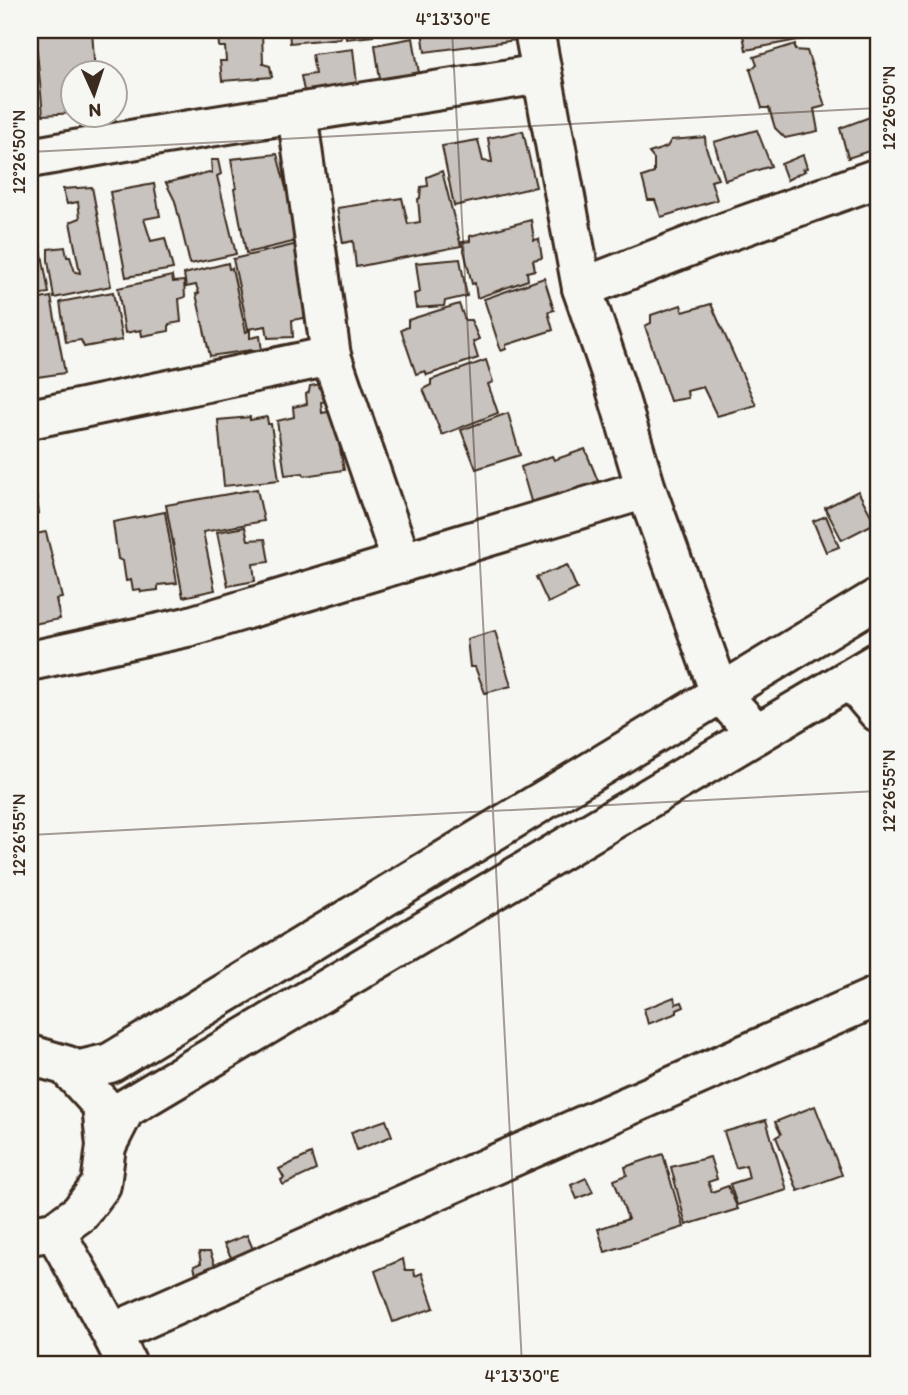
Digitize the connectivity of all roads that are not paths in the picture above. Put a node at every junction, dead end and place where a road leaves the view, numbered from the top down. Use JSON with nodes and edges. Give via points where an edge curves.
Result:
{"nodes":[{"id":1,"x":534,"y":30,"type":"edge"},
{"id":2,"x":541,"y":74,"type":"junction"},
{"id":3,"x":297,"y":113,"type":"junction"},
{"id":4,"x":30,"y":158,"type":"edge"},
{"id":5,"x":878,"y":178,"type":"edge"},
{"id":6,"x":582,"y":288,"type":"junction"},
{"id":7,"x":331,"y":356,"type":"junction"},
{"id":8,"x":30,"y":419,"type":"edge"},
{"id":9,"x":646,"y":489,"type":"junction"},
{"id":10,"x":402,"y":563,"type":"junction"},
{"id":11,"x":878,"y":598,"type":"edge"},
{"id":12,"x":30,"y":662,"type":"edge"},
{"id":13,"x":864,"y":670,"type":"edge"},
{"id":14,"x":720,"y":693,"type":"junction"},
{"id":15,"x":878,"y":712,"type":"edge"},
{"id":16,"x":757,"y":734,"type":"junction"},
{"id":17,"x":878,"y":996,"type":"edge"},
{"id":18,"x":30,"y":1055,"type":"edge"},
{"id":19,"x":72,"y":1072,"type":"junction"},
{"id":20,"x":106,"y":1146,"type":"junction"},
{"id":21,"x":42,"y":1233,"type":"edge"},
{"id":22,"x":120,"y":1349,"type":"edge"}],
"edges":[{"from":1,"to":2,"type":"street"},
{"from":2,"to":3,"type":"street"},
{"from":2,"to":6,"type":"street"},
{"from":3,"to":4,"type":"street"},
{"from":3,"to":7,"type":"street"},
{"from":5,"to":6,"type":"street"},
{"from":6,"to":9,"type":"street"},
{"from":7,"to":8,"type":"street"},
{"from":7,"to":10,"type":"street"},
{"from":9,"to":10,"type":"street"},
{"from":9,"to":14,"type":"street"},
{"from":10,"to":12,"type":"street","via":[[187,627]]},
{"from":11,"to":14,"type":"street"},
{"from":13,"to":15,"type":"street"},
{"from":13,"to":16,"type":"street"},
{"from":14,"to":16,"type":"street"},
{"from":14,"to":19,"type":"street","via":[[110,1063]]},
{"from":16,"to":20,"type":"street","via":[[125,1109]]},
{"from":17,"to":22,"type":"street"},
{"from":18,"to":19,"type":"street","via":[[68,1066]]},
{"from":19,"to":20,"type":"street","via":[[102,1105]]},
{"from":20,"to":21,"type":"street","via":[[101,1185],[80,1213]]},
{"from":21,"to":22,"type":"street","via":[[90,1297]]}]}
